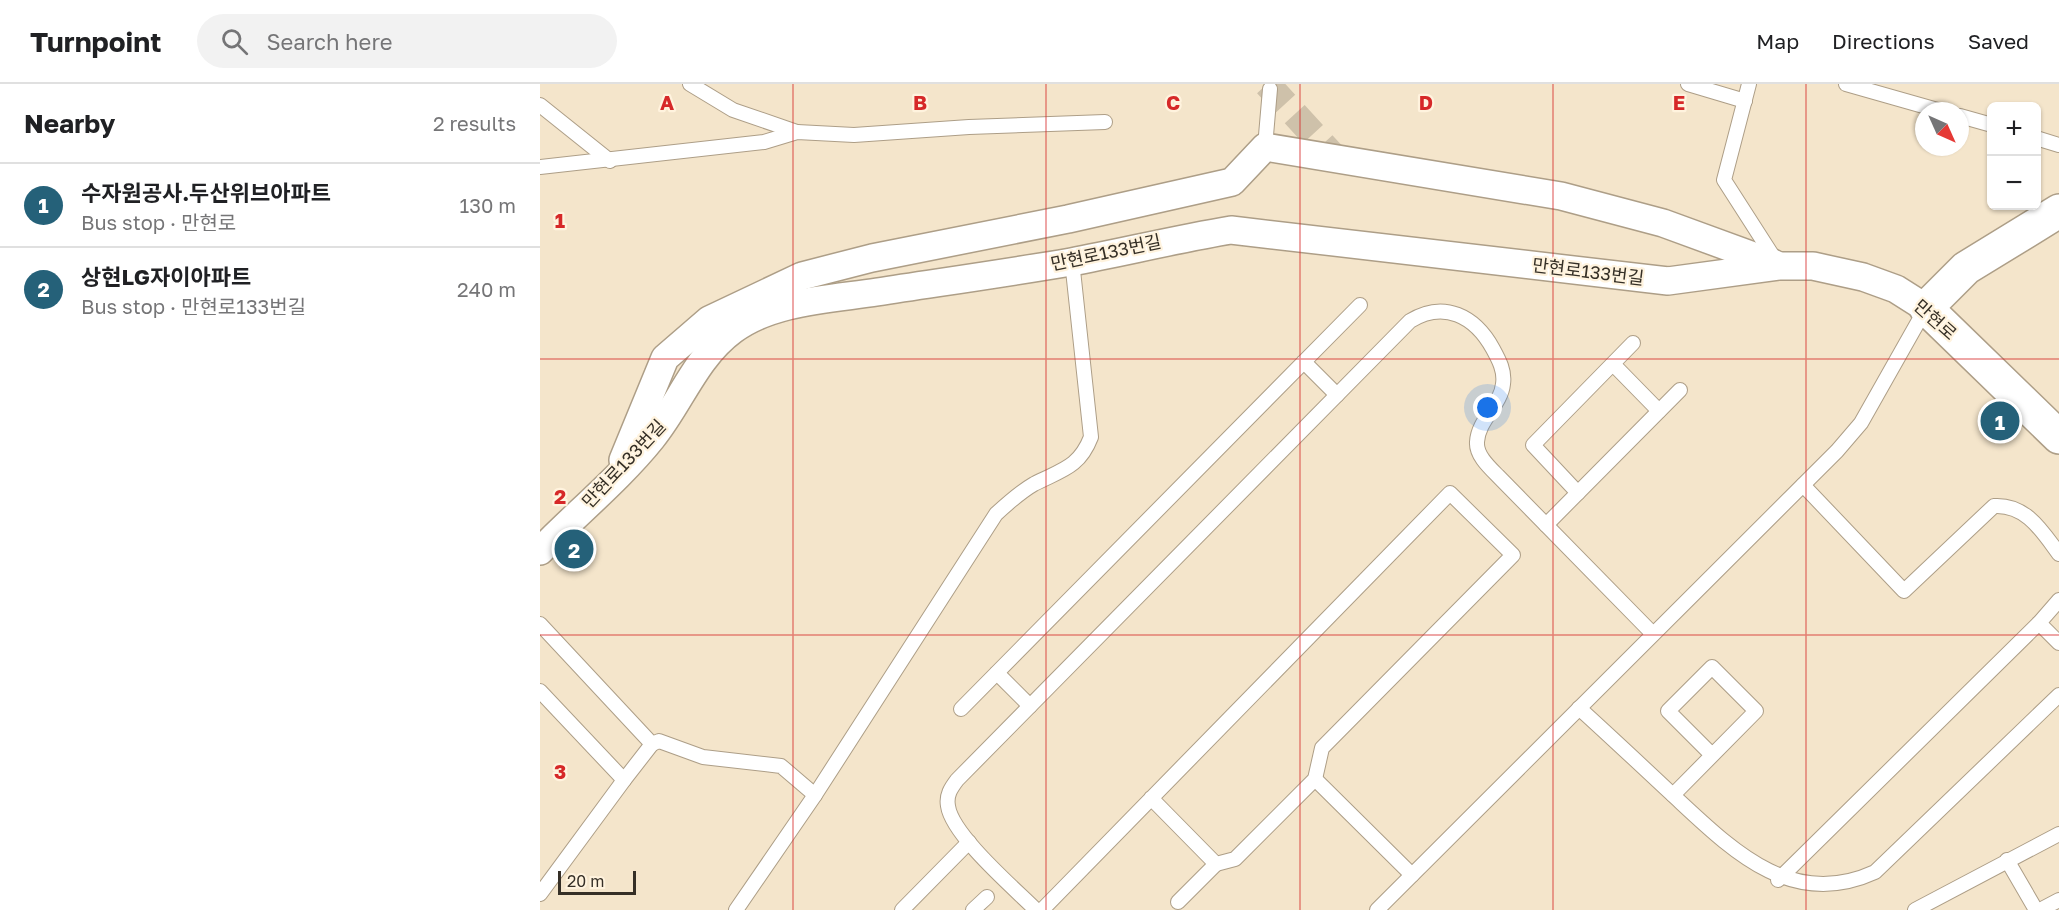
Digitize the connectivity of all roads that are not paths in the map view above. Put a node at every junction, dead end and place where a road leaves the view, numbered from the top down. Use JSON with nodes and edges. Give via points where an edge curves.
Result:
{"nodes":[{"id":1,"x":690,"y":84,"type":"edge"},
{"id":2,"x":1688,"y":84,"type":"edge"},
{"id":3,"x":1749,"y":84,"type":"edge"},
{"id":4,"x":1845,"y":84,"type":"edge"},
{"id":5,"x":1270,"y":89,"type":"dead end"},
{"id":6,"x":1745,"y":100,"type":"junction"},
{"id":7,"x":1915,"y":104,"type":"edge"},
{"id":8,"x":540,"y":105,"type":"edge"},
{"id":9,"x":1969,"y":119,"type":"edge"},
{"id":10,"x":1105,"y":122,"type":"dead end"},
{"id":11,"x":1987,"y":124,"type":"edge"},
{"id":12,"x":797,"y":132,"type":"junction"},
{"id":13,"x":2041,"y":139,"type":"edge"},
{"id":14,"x":2059,"y":145,"type":"edge"},
{"id":15,"x":1266,"y":147,"type":"junction"},
{"id":16,"x":610,"y":161,"type":"junction"},
{"id":17,"x":540,"y":167,"type":"edge"},
{"id":18,"x":2059,"y":211,"type":"edge"},
{"id":19,"x":1072,"y":261,"type":"junction"},
{"id":20,"x":1779,"y":266,"type":"junction"},
{"id":21,"x":1360,"y":305,"type":"dead end"},
{"id":22,"x":1926,"y":308,"type":"junction"},
{"id":23,"x":1633,"y":343,"type":"dead end"},
{"id":24,"x":1304,"y":362,"type":"junction"},
{"id":25,"x":1613,"y":364,"type":"junction"},
{"id":26,"x":1680,"y":390,"type":"dead end"},
{"id":27,"x":1337,"y":395,"type":"junction"},
{"id":28,"x":1659,"y":411,"type":"junction"},
{"id":29,"x":2059,"y":437,"type":"edge"},
{"id":30,"x":618,"y":473,"type":"junction"},
{"id":31,"x":1803,"y":485,"type":"junction"},
{"id":32,"x":1578,"y":493,"type":"junction"},
{"id":33,"x":1546,"y":525,"type":"junction"},
{"id":34,"x":540,"y":551,"type":"edge"},
{"id":35,"x":2059,"y":554,"type":"edge"},
{"id":36,"x":2059,"y":600,"type":"edge"},
{"id":37,"x":2039,"y":623,"type":"junction"},
{"id":38,"x":540,"y":624,"type":"edge"},
{"id":39,"x":1653,"y":634,"type":"junction"},
{"id":40,"x":2059,"y":643,"type":"edge"},
{"id":41,"x":996,"y":673,"type":"junction"},
{"id":42,"x":540,"y":691,"type":"edge"},
{"id":43,"x":2059,"y":694,"type":"edge"},
{"id":44,"x":1030,"y":706,"type":"junction"},
{"id":45,"x":1579,"y":708,"type":"junction"},
{"id":46,"x":961,"y":709,"type":"dead end"},
{"id":47,"x":652,"y":744,"type":"junction"},
{"id":48,"x":1712,"y":755,"type":"junction"},
{"id":49,"x":1315,"y":779,"type":"junction"},
{"id":50,"x":624,"y":780,"type":"junction"},
{"id":51,"x":815,"y":795,"type":"junction"},
{"id":52,"x":1672,"y":795,"type":"junction"},
{"id":53,"x":1151,"y":798,"type":"junction"},
{"id":54,"x":2059,"y":834,"type":"edge"},
{"id":55,"x":969,"y":842,"type":"junction"},
{"id":56,"x":2007,"y":860,"type":"junction"},
{"id":57,"x":1216,"y":864,"type":"junction"},
{"id":58,"x":1412,"y":875,"type":"junction"},
{"id":59,"x":1778,"y":880,"type":"junction"},
{"id":60,"x":540,"y":894,"type":"edge"},
{"id":61,"x":987,"y":897,"type":"dead end"},
{"id":62,"x":2059,"y":900,"type":"edge"},
{"id":63,"x":1178,"y":902,"type":"dead end"},
{"id":64,"x":907,"y":908,"type":"edge"},
{"id":65,"x":736,"y":910,"type":"edge"},
{"id":66,"x":973,"y":910,"type":"edge"},
{"id":67,"x":1036,"y":910,"type":"edge"},
{"id":68,"x":1042,"y":910,"type":"edge"},
{"id":69,"x":1377,"y":910,"type":"edge"},
{"id":70,"x":1915,"y":910,"type":"edge"},
{"id":71,"x":2038,"y":910,"type":"edge"}],
"edges":[{"from":1,"to":12,"type":"lane","via":[[733,110]]},
{"from":2,"to":6,"type":"lane"},
{"from":3,"to":6,"type":"lane"},
{"from":4,"to":7,"type":"lane"},
{"from":5,"to":15,"type":"lane"},
{"from":6,"to":20,"type":"lane","via":[[1724,180]]},
{"from":8,"to":16,"type":"lane"},
{"from":9,"to":11,"type":"lane"},
{"from":10,"to":12,"type":"lane","via":[[854,135]]},
{"from":12,"to":16,"type":"lane","via":[[764,142]]},
{"from":13,"to":14,"type":"lane"},
{"from":15,"to":20,"type":"street","via":[[1561,196],[1663,223]]},
{"from":15,"to":30,"type":"street","via":[[1232,182],[802,276],[710,320],[665,358]]},
{"from":16,"to":17,"type":"lane"},
{"from":18,"to":22,"type":"street","via":[[1966,268]]},
{"from":19,"to":20,"type":"street","name":"만현로133번길","via":[[1231,230],[1668,282]]},
{"from":19,"to":30,"type":"street","name":"만현로133번길","via":[[816,301],[769,312],[735,328],[708,351],[667,420]]},
{"from":19,"to":51,"type":"lane","via":[[1091,437],[1086,449],[1070,468],[1033,485],[996,514]]},
{"from":20,"to":22,"type":"street","name":"만현로","via":[[1813,266],[1863,277],[1896,289]]},
{"from":21,"to":24,"type":"lane"},
{"from":22,"to":29,"type":"street","name":"만현로"},
{"from":22,"to":31,"type":"lane","via":[[1861,423]]},
{"from":23,"to":25,"type":"lane"},
{"from":24,"to":27,"type":"lane"},
{"from":24,"to":41,"type":"lane"},
{"from":25,"to":28,"type":"lane"},
{"from":25,"to":32,"type":"lane","via":[[1533,446]]},
{"from":26,"to":28,"type":"lane"},
{"from":27,"to":33,"type":"lane","via":[[1420,315],[1445,312],[1470,319],[1488,340],[1503,371],[1503,385],[1481,428],[1478,451]]},
{"from":27,"to":44,"type":"lane"},
{"from":28,"to":32,"type":"lane"},
{"from":30,"to":34,"type":"street","name":"만현로133번길"},
{"from":31,"to":35,"type":"lane","via":[[1904,591],[1994,506],[2005,505],[2027,515]]},
{"from":31,"to":39,"type":"lane"},
{"from":32,"to":33,"type":"lane"},
{"from":33,"to":39,"type":"lane"},
{"from":36,"to":37,"type":"lane"},
{"from":37,"to":40,"type":"lane"},
{"from":37,"to":59,"type":"lane"},
{"from":38,"to":47,"type":"lane"},
{"from":39,"to":45,"type":"lane"},
{"from":41,"to":44,"type":"lane"},
{"from":41,"to":46,"type":"lane"},
{"from":42,"to":50,"type":"lane"},
{"from":43,"to":59,"type":"lane","via":[[1875,872],[1844,886],[1823,888],[1799,887]]},
{"from":44,"to":55,"type":"lane","via":[[949,792],[951,818]]},
{"from":45,"to":52,"type":"lane"},
{"from":45,"to":58,"type":"lane"},
{"from":47,"to":50,"type":"lane"},
{"from":47,"to":51,"type":"lane","via":[[659,741],[703,757],[781,766]]},
{"from":48,"to":48,"type":"lane","via":[[1756,711],[1712,667],[1668,711]]},
{"from":48,"to":52,"type":"lane"},
{"from":49,"to":53,"type":"lane","via":[[1322,748],[1513,555],[1450,493]]},
{"from":49,"to":57,"type":"lane","via":[[1235,859]]},
{"from":49,"to":58,"type":"lane"},
{"from":50,"to":60,"type":"lane"},
{"from":51,"to":65,"type":"lane"},
{"from":52,"to":59,"type":"lane","via":[[1739,857]]},
{"from":53,"to":57,"type":"lane"},
{"from":53,"to":68,"type":"lane"},
{"from":54,"to":56,"type":"lane"},
{"from":55,"to":64,"type":"lane"},
{"from":55,"to":67,"type":"lane"},
{"from":56,"to":70,"type":"lane"},
{"from":56,"to":71,"type":"lane"},
{"from":57,"to":63,"type":"lane"},
{"from":58,"to":69,"type":"lane"},
{"from":61,"to":66,"type":"lane"},
{"from":62,"to":71,"type":"lane"}]}
